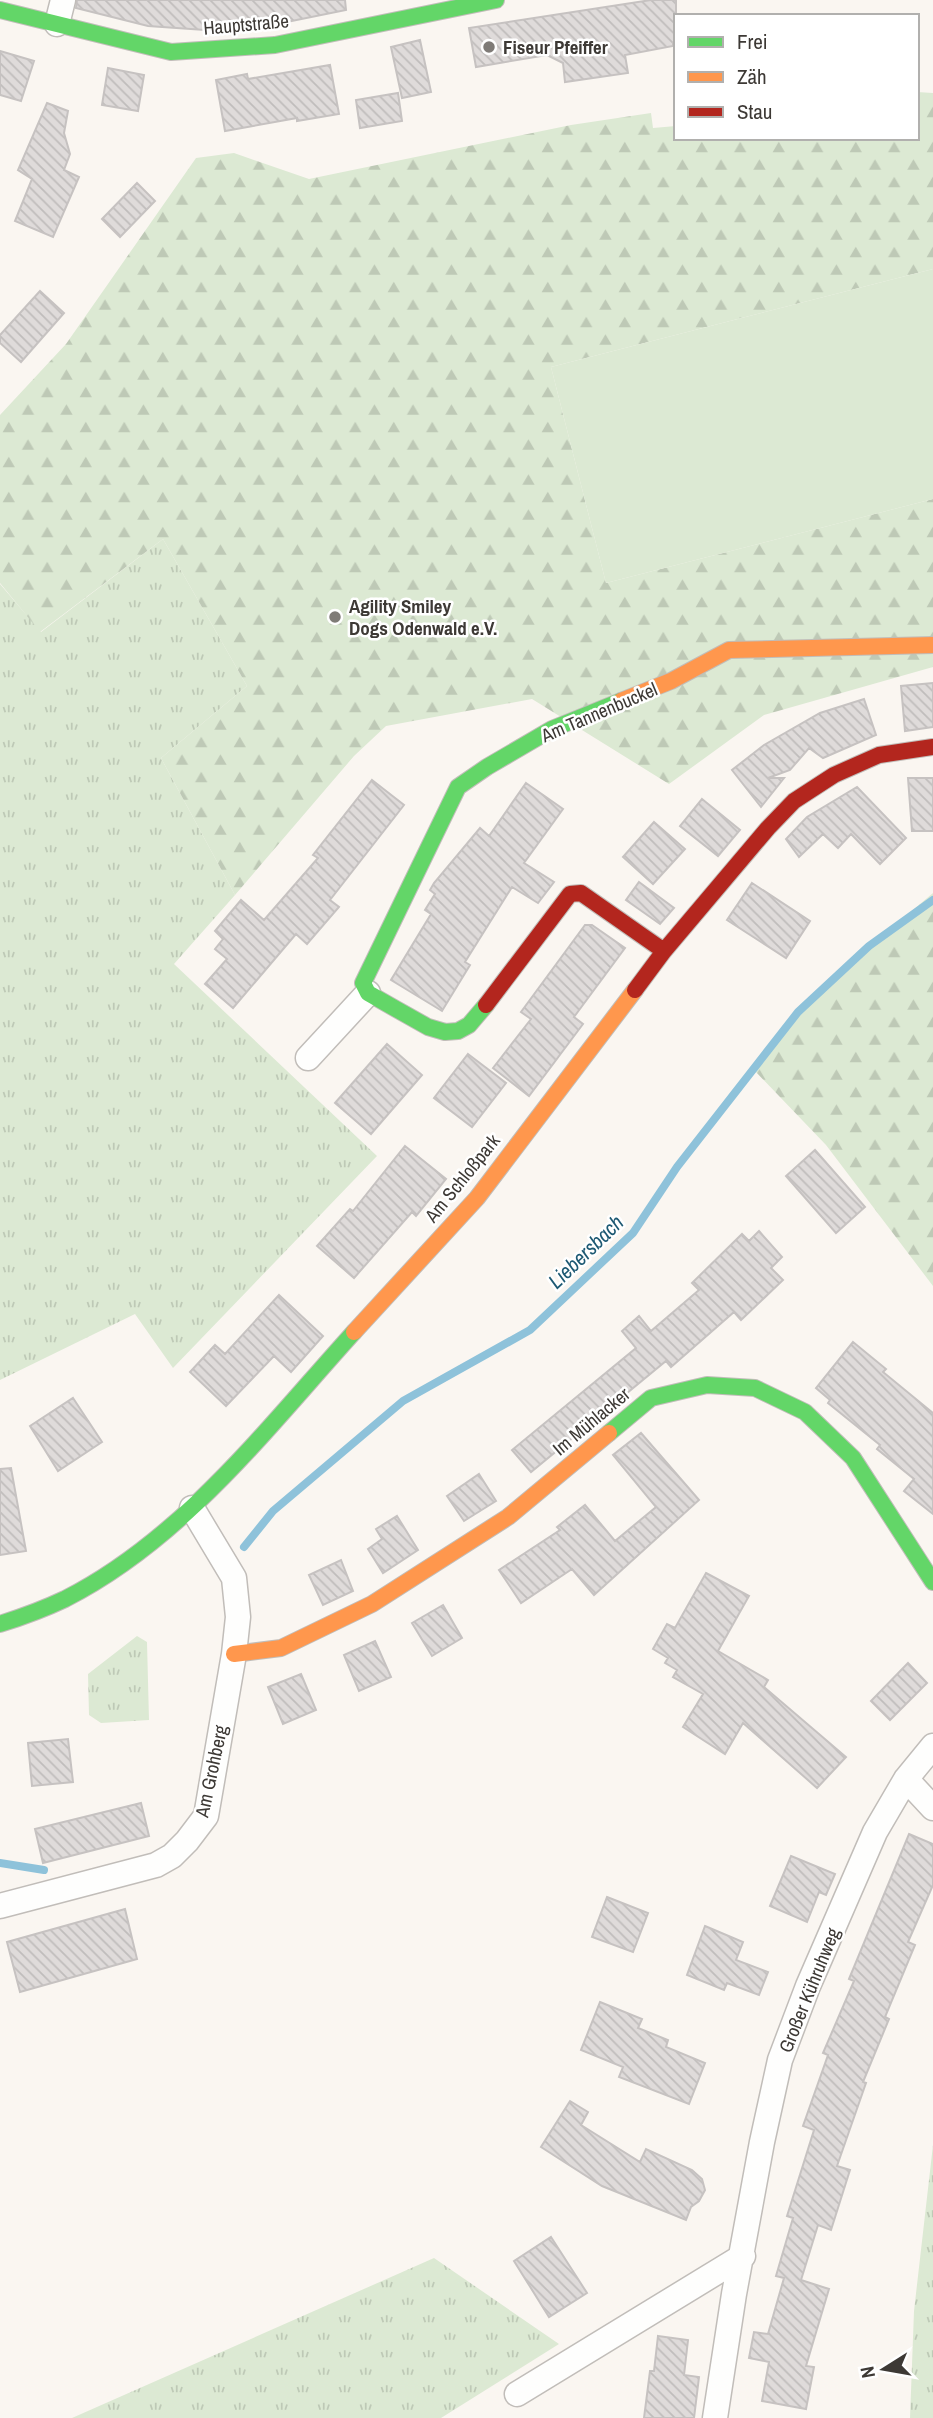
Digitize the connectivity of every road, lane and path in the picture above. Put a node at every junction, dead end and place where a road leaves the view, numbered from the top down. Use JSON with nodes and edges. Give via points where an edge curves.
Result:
{"nodes":[{"id":1,"x":496,"y":0,"type":"edge"},
{"id":2,"x":0,"y":9,"type":"edge"},
{"id":3,"x":60,"y":12,"type":"edge"},
{"id":4,"x":933,"y":645,"type":"edge"},
{"id":5,"x":933,"y":747,"type":"edge"},
{"id":6,"x":664,"y":951,"type":"junction"},
{"id":7,"x":368,"y":993,"type":"junction"},
{"id":8,"x":308,"y":1058,"type":"dead end"},
{"id":9,"x":192,"y":1508,"type":"junction"},
{"id":10,"x":933,"y":1582,"type":"edge"},
{"id":11,"x":0,"y":1624,"type":"edge"},
{"id":12,"x":234,"y":1654,"type":"junction"},
{"id":13,"x":933,"y":1746,"type":"edge"},
{"id":14,"x":906,"y":1779,"type":"junction"},
{"id":15,"x":933,"y":1808,"type":"edge"},
{"id":16,"x":0,"y":1906,"type":"edge"},
{"id":17,"x":743,"y":2256,"type":"junction"},
{"id":18,"x":517,"y":2393,"type":"dead end"},
{"id":19,"x":715,"y":2418,"type":"edge"}],
"edges":[{"from":1,"to":3,"type":"street","name":"Hauptstraße","via":[[275,46],[172,52]]},
{"from":2,"to":3,"type":"street","name":"Hauptstraße"},
{"from":4,"to":7,"type":"street","name":"Am Tannenbuckel","via":[[729,650],[670,681],[552,729],[487,767],[458,787],[363,979]]},
{"from":5,"to":6,"type":"street","name":"Am Schloßpark","via":[[879,755],[834,775],[794,801]]},
{"from":6,"to":7,"type":"street","via":[[574,892],[464,1029],[436,1031]]},
{"from":6,"to":9,"type":"street","name":"Am Schloßpark","via":[[477,1198]]},
{"from":7,"to":8,"type":"street"},
{"from":9,"to":11,"type":"street","name":"Am Schloßpark","via":[[89,1587],[30,1616]]},
{"from":9,"to":12,"type":"street","name":"Am Grohberg","via":[[234,1578],[238,1617]]},
{"from":10,"to":12,"type":"street","name":"Im Mühlacker","via":[[853,1458],[805,1412],[755,1388],[706,1385],[651,1398],[508,1517],[372,1604],[281,1648]]},
{"from":12,"to":16,"type":"street","name":"Am Grohberg","via":[[205,1816],[187,1841],[156,1864]]},
{"from":13,"to":14,"type":"street","name":"Großer Kühruhweg"},
{"from":14,"to":15,"type":"street"},
{"from":14,"to":17,"type":"street","name":"Großer Kühruhweg","via":[[870,1844],[780,2060]]},
{"from":17,"to":18,"type":"street"},
{"from":17,"to":19,"type":"street","name":"Großer Kühruhweg"}]}
